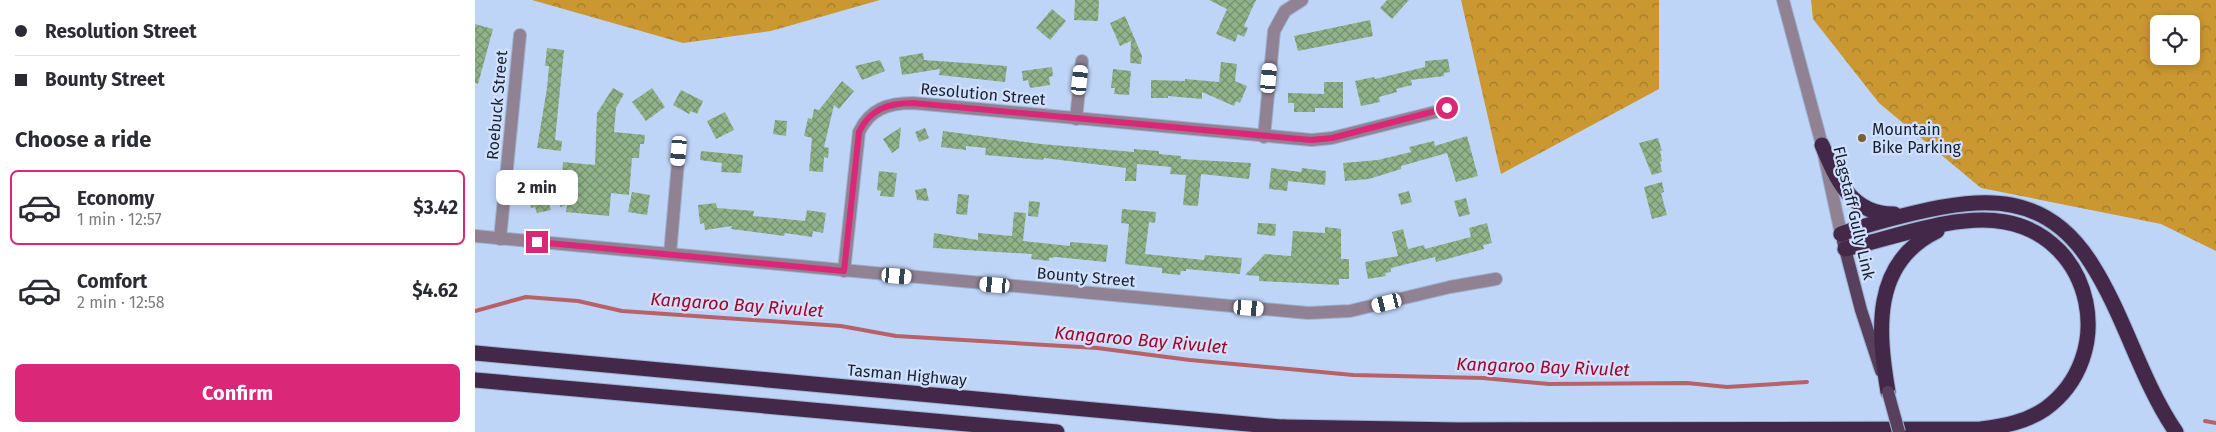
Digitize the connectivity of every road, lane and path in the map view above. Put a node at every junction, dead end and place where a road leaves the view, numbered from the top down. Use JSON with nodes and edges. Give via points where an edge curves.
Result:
{"nodes":[{"id":1,"x":1302,"y":0,"type":"edge"},
{"id":2,"x":1783,"y":0,"type":"edge"},
{"id":3,"x":520,"y":34,"type":"dead end"},
{"id":4,"x":1082,"y":61,"type":"dead end"},
{"id":5,"x":1447,"y":108,"type":"dead end"},
{"id":6,"x":1076,"y":119,"type":"junction"},
{"id":7,"x":1264,"y":137,"type":"junction"},
{"id":8,"x":1821,"y":145,"type":"junction"},
{"id":9,"x":679,"y":151,"type":"dead end"},
{"id":10,"x":1928,"y":210,"type":"junction"},
{"id":11,"x":1962,"y":222,"type":"junction"},
{"id":12,"x":1841,"y":234,"type":"junction"},
{"id":13,"x":475,"y":236,"type":"edge"},
{"id":14,"x":500,"y":239,"type":"junction"},
{"id":15,"x":1845,"y":249,"type":"junction"},
{"id":16,"x":670,"y":254,"type":"junction"},
{"id":17,"x":844,"y":271,"type":"junction"},
{"id":18,"x":1495,"y":279,"type":"dead end"},
{"id":19,"x":475,"y":353,"type":"edge"},
{"id":20,"x":475,"y":380,"type":"edge"},
{"id":21,"x":1889,"y":392,"type":"junction"},
{"id":22,"x":935,"y":422,"type":"junction"},
{"id":23,"x":1283,"y":428,"type":"junction"},
{"id":24,"x":1014,"y":432,"type":"edge"},
{"id":25,"x":1057,"y":432,"type":"edge"},
{"id":26,"x":1336,"y":432,"type":"edge"},
{"id":27,"x":1899,"y":432,"type":"edge"},
{"id":28,"x":2176,"y":432,"type":"edge"}],
"edges":[{"from":1,"to":7,"type":"street","via":[[1285,11],[1276,24]]},
{"from":2,"to":8,"type":"street","name":"Flagstaff Gully Link"},
{"from":3,"to":14,"type":"street","name":"Roebuck Street"},
{"from":4,"to":6,"type":"street"},
{"from":5,"to":7,"type":"street","name":"Resolution Street","via":[[1321,140]]},
{"from":6,"to":7,"type":"street","name":"Resolution Street"},
{"from":6,"to":17,"type":"street","name":"Resolution Street","via":[[913,103],[891,104],[875,112],[863,125],[857,140]]},
{"from":8,"to":10,"type":"highway","via":[[1842,187],[1861,206],[1890,214]]},
{"from":8,"to":12,"type":"street","name":"Flagstaff Gully Link"},
{"from":9,"to":16,"type":"street"},
{"from":10,"to":12,"type":"highway"},
{"from":10,"to":28,"type":"highway","via":[[1972,202],[2002,203],[2029,210],[2062,229],[2092,264],[2154,396]]},
{"from":11,"to":15,"type":"highway"},
{"from":11,"to":21,"type":"highway","via":[[1930,234],[1904,257],[1889,284],[1883,299],[1880,325]]},
{"from":11,"to":23,"type":"highway","via":[[2005,222],[2019,225],[2047,240],[2068,261],[2087,302],[2089,332],[2076,374],[2068,387],[2049,405],[2016,423],[1965,429]]},
{"from":12,"to":15,"type":"main road","name":"Flagstaff Gully Link"},
{"from":13,"to":14,"type":"street","name":"Bounty Street"},
{"from":14,"to":16,"type":"street","name":"Bounty Street"},
{"from":15,"to":21,"type":"main road","name":"Flagstaff Gully Link","via":[[1865,325]]},
{"from":16,"to":17,"type":"street","name":"Bounty Street"},
{"from":17,"to":18,"type":"street","name":"Bounty Street","via":[[1324,314]]},
{"from":19,"to":23,"type":"highway","name":"Tasman Highway"},
{"from":20,"to":22,"type":"highway"},
{"from":21,"to":27,"type":"main road","name":"Flagstaff Gully Link","bridge":true},
{"from":22,"to":24,"type":"highway"},
{"from":22,"to":25,"type":"highway"},
{"from":23,"to":26,"type":"highway","name":"Tasman Highway"}]}
